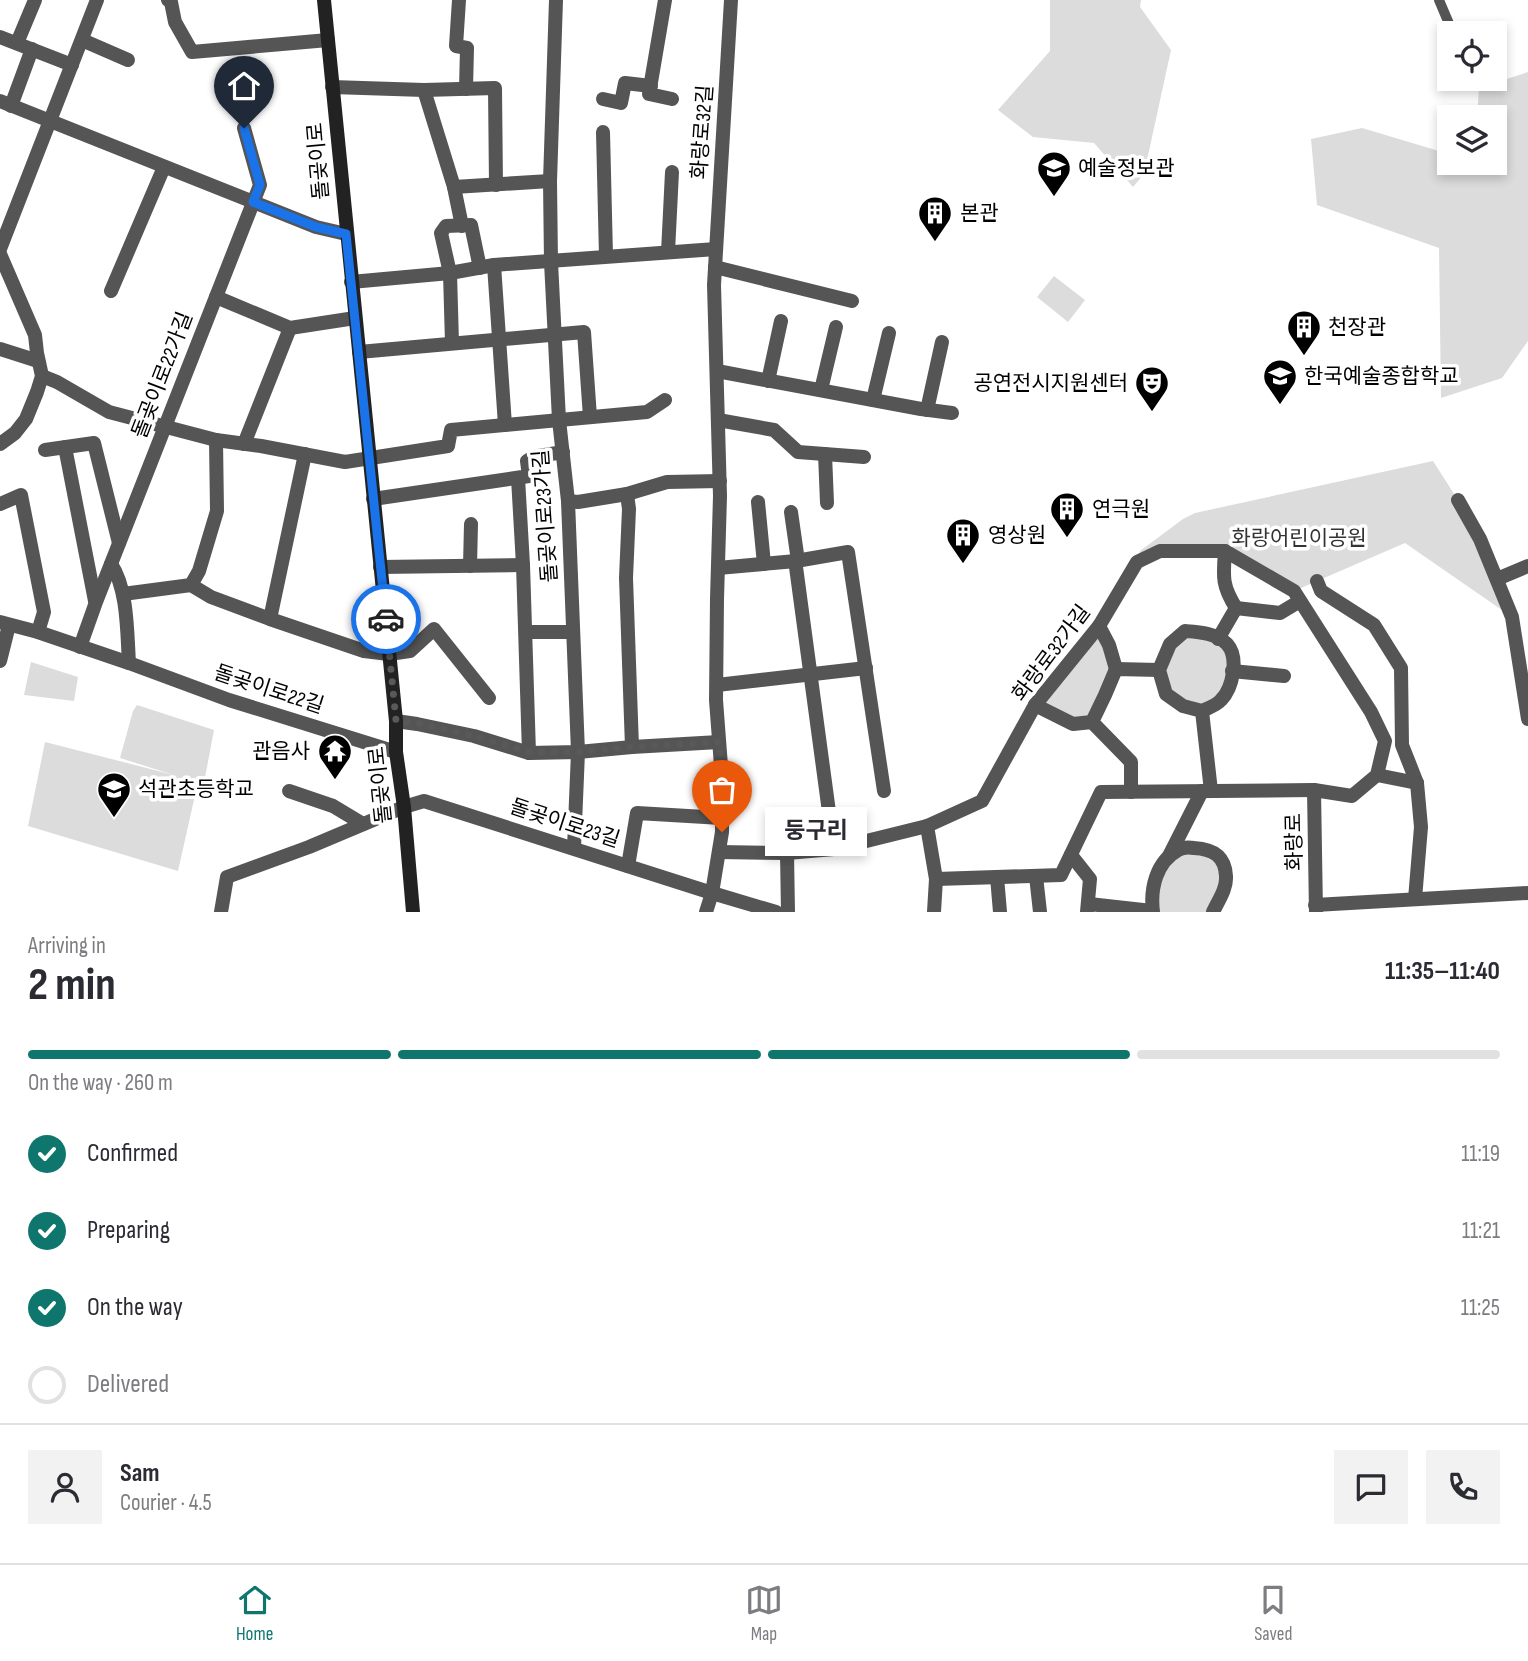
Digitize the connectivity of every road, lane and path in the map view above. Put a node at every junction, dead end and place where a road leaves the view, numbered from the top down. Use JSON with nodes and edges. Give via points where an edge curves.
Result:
{"nodes":[{"id":1,"x":35,"y":0,"type":"edge"},
{"id":2,"x":97,"y":0,"type":"edge"},
{"id":3,"x":168,"y":0,"type":"edge"},
{"id":4,"x":324,"y":0,"type":"edge"},
{"id":5,"x":459,"y":0,"type":"edge"},
{"id":6,"x":556,"y":0,"type":"edge"},
{"id":7,"x":665,"y":0,"type":"edge"},
{"id":8,"x":731,"y":0,"type":"edge"},
{"id":9,"x":1439,"y":0,"type":"edge"},
{"id":10,"x":1447,"y":21,"type":"edge"},
{"id":11,"x":0,"y":37,"type":"edge"},
{"id":12,"x":82,"y":40,"type":"junction"},
{"id":13,"x":328,"y":40,"type":"junction"},
{"id":14,"x":17,"y":43,"type":"junction"},
{"id":15,"x":32,"y":50,"type":"junction"},
{"id":16,"x":128,"y":60,"type":"dead end"},
{"id":17,"x":72,"y":65,"type":"junction"},
{"id":18,"x":651,"y":86,"type":"junction"},
{"id":19,"x":332,"y":87,"type":"junction"},
{"id":20,"x":466,"y":89,"type":"junction"},
{"id":21,"x":424,"y":90,"type":"junction"},
{"id":22,"x":603,"y":99,"type":"dead end"},
{"id":23,"x":673,"y":99,"type":"dead end"},
{"id":24,"x":5,"y":104,"type":"edge"},
{"id":25,"x":50,"y":122,"type":"junction"},
{"id":26,"x":244,"y":128,"type":"dead end"},
{"id":27,"x":603,"y":132,"type":"dead end"},
{"id":28,"x":164,"y":167,"type":"junction"},
{"id":29,"x":671,"y":172,"type":"dead end"},
{"id":30,"x":550,"y":181,"type":"junction"},
{"id":31,"x":496,"y":185,"type":"junction"},
{"id":32,"x":454,"y":187,"type":"junction"},
{"id":33,"x":253,"y":202,"type":"junction"},
{"id":34,"x":463,"y":226,"type":"junction"},
{"id":35,"x":346,"y":234,"type":"junction"},
{"id":36,"x":716,"y":249,"type":"junction"},
{"id":37,"x":0,"y":251,"type":"edge"},
{"id":38,"x":668,"y":252,"type":"junction"},
{"id":39,"x":606,"y":256,"type":"junction"},
{"id":40,"x":551,"y":262,"type":"junction"},
{"id":41,"x":487,"y":266,"type":"junction"},
{"id":42,"x":715,"y":267,"type":"junction"},
{"id":43,"x":450,"y":273,"type":"junction"},
{"id":44,"x":351,"y":282,"type":"junction"},
{"id":45,"x":111,"y":291,"type":"dead end"},
{"id":46,"x":216,"y":297,"type":"junction"},
{"id":47,"x":852,"y":301,"type":"dead end"},
{"id":48,"x":355,"y":318,"type":"junction"},
{"id":49,"x":781,"y":321,"type":"dead end"},
{"id":50,"x":836,"y":327,"type":"dead end"},
{"id":51,"x":290,"y":328,"type":"junction"},
{"id":52,"x":889,"y":333,"type":"dead end"},
{"id":53,"x":555,"y":334,"type":"junction"},
{"id":54,"x":499,"y":339,"type":"junction"},
{"id":55,"x":942,"y":342,"type":"dead end"},
{"id":56,"x":452,"y":343,"type":"junction"},
{"id":57,"x":0,"y":349,"type":"edge"},
{"id":58,"x":359,"y":352,"type":"junction"},
{"id":59,"x":38,"y":361,"type":"junction"},
{"id":60,"x":717,"y":371,"type":"junction"},
{"id":61,"x":42,"y":376,"type":"junction"},
{"id":62,"x":768,"y":381,"type":"junction"},
{"id":63,"x":821,"y":390,"type":"junction"},
{"id":64,"x":664,"y":400,"type":"dead end"},
{"id":65,"x":873,"y":400,"type":"junction"},
{"id":66,"x":927,"y":410,"type":"junction"},
{"id":67,"x":952,"y":413,"type":"dead end"},
{"id":68,"x":590,"y":417,"type":"junction"},
{"id":69,"x":718,"y":419,"type":"junction"},
{"id":70,"x":559,"y":420,"type":"junction"},
{"id":71,"x":505,"y":425,"type":"junction"},
{"id":72,"x":165,"y":426,"type":"junction"},
{"id":73,"x":216,"y":440,"type":"junction"},
{"id":74,"x":0,"y":444,"type":"edge"},
{"id":75,"x":244,"y":444,"type":"junction"},
{"id":76,"x":65,"y":447,"type":"junction"},
{"id":77,"x":45,"y":450,"type":"dead end"},
{"id":78,"x":563,"y":452,"type":"junction"},
{"id":79,"x":305,"y":454,"type":"junction"},
{"id":80,"x":825,"y":454,"type":"junction"},
{"id":81,"x":864,"y":457,"type":"dead end"},
{"id":82,"x":369,"y":458,"type":"junction"},
{"id":83,"x":518,"y":478,"type":"junction"},
{"id":84,"x":720,"y":481,"type":"junction"},
{"id":85,"x":627,"y":494,"type":"junction"},
{"id":86,"x":373,"y":499,"type":"junction"},
{"id":87,"x":1458,"y":500,"type":"dead end"},
{"id":88,"x":568,"y":501,"type":"junction"},
{"id":89,"x":758,"y":502,"type":"dead end"},
{"id":90,"x":827,"y":503,"type":"dead end"},
{"id":91,"x":0,"y":504,"type":"edge"},
{"id":92,"x":791,"y":512,"type":"dead end"},
{"id":93,"x":471,"y":524,"type":"dead end"},
{"id":94,"x":119,"y":543,"type":"junction"},
{"id":95,"x":1226,"y":551,"type":"junction"},
{"id":96,"x":796,"y":561,"type":"junction"},
{"id":97,"x":111,"y":564,"type":"junction"},
{"id":98,"x":764,"y":564,"type":"junction"},
{"id":99,"x":523,"y":565,"type":"junction"},
{"id":100,"x":470,"y":566,"type":"junction"},
{"id":101,"x":1528,"y":566,"type":"edge"},
{"id":102,"x":380,"y":568,"type":"junction"},
{"id":103,"x":718,"y":568,"type":"junction"},
{"id":104,"x":1497,"y":579,"type":"junction"},
{"id":105,"x":1317,"y":581,"type":"dead end"},
{"id":106,"x":191,"y":585,"type":"junction"},
{"id":107,"x":122,"y":594,"type":"junction"},
{"id":108,"x":1300,"y":601,"type":"junction"},
{"id":109,"x":96,"y":602,"type":"junction"},
{"id":110,"x":1236,"y":608,"type":"junction"},
{"id":111,"x":270,"y":619,"type":"junction"},
{"id":112,"x":4,"y":624,"type":"edge"},
{"id":113,"x":1099,"y":626,"type":"junction"},
{"id":114,"x":38,"y":632,"type":"junction"},
{"id":115,"x":526,"y":632,"type":"junction"},
{"id":116,"x":573,"y":632,"type":"junction"},
{"id":117,"x":1219,"y":639,"type":"junction"},
{"id":118,"x":80,"y":647,"type":"junction"},
{"id":119,"x":389,"y":654,"type":"junction"},
{"id":120,"x":0,"y":660,"type":"edge"},
{"id":121,"x":129,"y":663,"type":"junction"},
{"id":122,"x":866,"y":668,"type":"junction"},
{"id":123,"x":1116,"y":669,"type":"junction"},
{"id":124,"x":1159,"y":670,"type":"junction"},
{"id":125,"x":1232,"y":671,"type":"junction"},
{"id":126,"x":810,"y":675,"type":"junction"},
{"id":127,"x":1284,"y":676,"type":"dead end"},
{"id":128,"x":716,"y":685,"type":"junction"},
{"id":129,"x":489,"y":698,"type":"dead end"},
{"id":130,"x":1035,"y":705,"type":"junction"},
{"id":131,"x":1202,"y":711,"type":"junction"},
{"id":132,"x":1528,"y":719,"type":"edge"},
{"id":133,"x":396,"y":721,"type":"junction"},
{"id":134,"x":1092,"y":722,"type":"junction"},
{"id":135,"x":719,"y":742,"type":"junction"},
{"id":136,"x":632,"y":747,"type":"junction"},
{"id":137,"x":397,"y":752,"type":"junction"},
{"id":138,"x":529,"y":752,"type":"junction"},
{"id":139,"x":578,"y":752,"type":"junction"},
{"id":140,"x":1377,"y":775,"type":"junction"},
{"id":141,"x":1417,"y":783,"type":"junction"},
{"id":142,"x":1314,"y":790,"type":"junction"},
{"id":143,"x":289,"y":791,"type":"dead end"},
{"id":144,"x":884,"y":791,"type":"dead end"},
{"id":145,"x":1207,"y":791,"type":"junction"},
{"id":146,"x":1132,"y":792,"type":"junction"},
{"id":147,"x":404,"y":807,"type":"junction"},
{"id":148,"x":722,"y":818,"type":"junction"},
{"id":149,"x":363,"y":824,"type":"junction"},
{"id":150,"x":927,"y":826,"type":"junction"},
{"id":151,"x":574,"y":848,"type":"junction"},
{"id":152,"x":834,"y":849,"type":"junction"},
{"id":153,"x":719,"y":852,"type":"junction"},
{"id":154,"x":787,"y":853,"type":"junction"},
{"id":155,"x":1071,"y":855,"type":"junction"},
{"id":156,"x":1168,"y":857,"type":"junction"},
{"id":157,"x":628,"y":866,"type":"junction"},
{"id":158,"x":1036,"y":876,"type":"junction"},
{"id":159,"x":997,"y":877,"type":"junction"},
{"id":160,"x":936,"y":879,"type":"junction"},
{"id":161,"x":712,"y":893,"type":"junction"},
{"id":162,"x":1528,"y":893,"type":"edge"},
{"id":163,"x":1415,"y":899,"type":"junction"},
{"id":164,"x":1390,"y":906,"type":"edge"},
{"id":165,"x":1088,"y":908,"type":"edge"},
{"id":166,"x":1315,"y":909,"type":"edge"},
{"id":167,"x":1153,"y":911,"type":"edge"},
{"id":168,"x":221,"y":912,"type":"edge"},
{"id":169,"x":413,"y":912,"type":"edge"},
{"id":170,"x":706,"y":912,"type":"edge"},
{"id":171,"x":776,"y":912,"type":"edge"},
{"id":172,"x":789,"y":912,"type":"edge"},
{"id":173,"x":934,"y":912,"type":"edge"},
{"id":174,"x":1000,"y":912,"type":"edge"},
{"id":175,"x":1040,"y":912,"type":"edge"},
{"id":176,"x":1213,"y":912,"type":"edge"}],
"edges":[{"from":1,"to":14,"type":"street"},
{"from":2,"to":12,"type":"street"},
{"from":3,"to":13,"type":"street","via":[[192,52]]},
{"from":4,"to":13,"type":"main road","name":"돌곶이로"},
{"from":5,"to":20,"type":"street","via":[[456,46],[467,48]]},
{"from":6,"to":30,"type":"street","name":"돌곶이로23가길"},
{"from":7,"to":18,"type":"street"},
{"from":8,"to":36,"type":"street","name":"화랑로32길"},
{"from":9,"to":10,"type":"street"},
{"from":11,"to":14,"type":"street"},
{"from":12,"to":16,"type":"street"},
{"from":12,"to":17,"type":"street"},
{"from":13,"to":19,"type":"main road","name":"돌곶이로"},
{"from":14,"to":15,"type":"street"},
{"from":15,"to":17,"type":"street"},
{"from":15,"to":24,"type":"street"},
{"from":17,"to":25,"type":"street"},
{"from":18,"to":22,"type":"street","via":[[625,83],[621,103]]},
{"from":18,"to":23,"type":"street","via":[[649,94]]},
{"from":19,"to":21,"type":"street"},
{"from":19,"to":35,"type":"main road","name":"돌곶이로"},
{"from":20,"to":21,"type":"street"},
{"from":20,"to":31,"type":"street","via":[[495,88]]},
{"from":21,"to":32,"type":"street"},
{"from":24,"to":25,"type":"street"},
{"from":25,"to":28,"type":"street"},
{"from":25,"to":37,"type":"street"},
{"from":26,"to":33,"type":"street","name":"돌곶이로22가길","via":[[260,185]]},
{"from":27,"to":39,"type":"street"},
{"from":28,"to":33,"type":"street"},
{"from":28,"to":45,"type":"street"},
{"from":29,"to":38,"type":"street"},
{"from":30,"to":31,"type":"street"},
{"from":30,"to":40,"type":"street","name":"돌곶이로23가길"},
{"from":31,"to":32,"type":"street"},
{"from":32,"to":34,"type":"street"},
{"from":33,"to":35,"type":"street"},
{"from":33,"to":46,"type":"street","name":"돌곶이로22가길"},
{"from":34,"to":41,"type":"street","via":[[471,225]]},
{"from":34,"to":43,"type":"street","via":[[446,226],[441,233]]},
{"from":35,"to":44,"type":"main road","name":"돌곶이로"},
{"from":36,"to":38,"type":"street"},
{"from":36,"to":42,"type":"street","name":"화랑로32길"},
{"from":37,"to":59,"type":"street","via":[[35,335]]},
{"from":38,"to":39,"type":"street"},
{"from":39,"to":40,"type":"street"},
{"from":40,"to":41,"type":"street"},
{"from":40,"to":53,"type":"street","name":"돌곶이로23가길"},
{"from":41,"to":43,"type":"street"},
{"from":41,"to":54,"type":"street"},
{"from":42,"to":47,"type":"street"},
{"from":42,"to":60,"type":"street","name":"화랑로32길"},
{"from":43,"to":44,"type":"street"},
{"from":43,"to":56,"type":"street"},
{"from":44,"to":48,"type":"main road","name":"돌곶이로"},
{"from":46,"to":51,"type":"street"},
{"from":46,"to":72,"type":"street","name":"돌곶이로22가길"},
{"from":48,"to":51,"type":"street"},
{"from":48,"to":58,"type":"main road","name":"돌곶이로"},
{"from":49,"to":62,"type":"street"},
{"from":50,"to":63,"type":"street"},
{"from":51,"to":75,"type":"street"},
{"from":52,"to":65,"type":"street"},
{"from":53,"to":54,"type":"street"},
{"from":53,"to":68,"type":"street","via":[[584,332]]},
{"from":53,"to":70,"type":"street","name":"돌곶이로23가길"},
{"from":54,"to":56,"type":"street"},
{"from":54,"to":71,"type":"street"},
{"from":55,"to":66,"type":"street"},
{"from":56,"to":58,"type":"street"},
{"from":57,"to":59,"type":"street"},
{"from":58,"to":82,"type":"main road","name":"돌곶이로"},
{"from":59,"to":61,"type":"street"},
{"from":60,"to":62,"type":"street"},
{"from":60,"to":69,"type":"street","name":"화랑로32길"},
{"from":61,"to":72,"type":"street","via":[[109,412]]},
{"from":61,"to":74,"type":"street","via":[[26,419]]},
{"from":62,"to":63,"type":"street"},
{"from":63,"to":65,"type":"street"},
{"from":64,"to":68,"type":"street","via":[[647,412]]},
{"from":65,"to":66,"type":"street"},
{"from":66,"to":67,"type":"street"},
{"from":68,"to":70,"type":"street"},
{"from":69,"to":80,"type":"street","via":[[774,430],[798,452]]},
{"from":69,"to":84,"type":"street","name":"화랑로32길"},
{"from":70,"to":71,"type":"street"},
{"from":70,"to":78,"type":"street","name":"돌곶이로23가길"},
{"from":71,"to":82,"type":"street","via":[[451,430],[448,446]]},
{"from":72,"to":73,"type":"street"},
{"from":72,"to":94,"type":"street","name":"돌곶이로22가길"},
{"from":73,"to":75,"type":"street"},
{"from":73,"to":106,"type":"street","via":[[217,511]]},
{"from":75,"to":79,"type":"street"},
{"from":76,"to":77,"type":"street"},
{"from":76,"to":94,"type":"street","via":[[94,443]]},
{"from":76,"to":109,"type":"street"},
{"from":78,"to":83,"type":"street","via":[[533,457],[527,461],[529,476]]},
{"from":78,"to":88,"type":"street","name":"돌곶이로23가길"},
{"from":79,"to":82,"type":"street","via":[[345,462]]},
{"from":79,"to":111,"type":"street"},
{"from":80,"to":81,"type":"street"},
{"from":80,"to":90,"type":"street"},
{"from":82,"to":86,"type":"main road","name":"돌곶이로"},
{"from":83,"to":86,"type":"street"},
{"from":83,"to":99,"type":"street"},
{"from":84,"to":85,"type":"street","via":[[667,482]]},
{"from":84,"to":103,"type":"street","name":"화랑로32길"},
{"from":85,"to":88,"type":"street"},
{"from":85,"to":136,"type":"street"},
{"from":86,"to":102,"type":"main road","name":"돌곶이로"},
{"from":87,"to":104,"type":"street"},
{"from":88,"to":116,"type":"street","name":"돌곶이로23가길"},
{"from":89,"to":98,"type":"street"},
{"from":91,"to":114,"type":"street","via":[[21,495],[44,612]]},
{"from":92,"to":96,"type":"street"},
{"from":93,"to":100,"type":"street"},
{"from":94,"to":97,"type":"street","name":"돌곶이로22가길"},
{"from":95,"to":108,"type":"street","via":[[1294,591]]},
{"from":95,"to":110,"type":"street","via":[[1223,574]]},
{"from":95,"to":113,"type":"street","name":"화랑로32가길","via":[[1160,551],[1137,562]]},
{"from":96,"to":98,"type":"street"},
{"from":96,"to":122,"type":"street","via":[[848,552]]},
{"from":96,"to":126,"type":"street"},
{"from":97,"to":107,"type":"street"},
{"from":97,"to":109,"type":"street","name":"돌곶이로22가길"},
{"from":98,"to":103,"type":"street"},
{"from":99,"to":100,"type":"street"},
{"from":99,"to":115,"type":"street"},
{"from":100,"to":102,"type":"street"},
{"from":101,"to":104,"type":"street"},
{"from":102,"to":119,"type":"main road","name":"돌곶이로"},
{"from":103,"to":128,"type":"street","name":"화랑로32길"},
{"from":104,"to":132,"type":"street","via":[[1513,617]]},
{"from":105,"to":141,"type":"street","via":[[1321,591],[1374,625],[1401,668],[1402,745]]},
{"from":106,"to":107,"type":"street"},
{"from":106,"to":111,"type":"street"},
{"from":107,"to":121,"type":"street"},
{"from":108,"to":110,"type":"street","via":[[1280,612]]},
{"from":108,"to":140,"type":"street","via":[[1385,741]]},
{"from":109,"to":118,"type":"street","name":"돌곶이로22가길"},
{"from":110,"to":117,"type":"street"},
{"from":111,"to":119,"type":"street","via":[[364,651]]},
{"from":112,"to":114,"type":"street","name":"돌곶이로22길"},
{"from":112,"to":120,"type":"street"},
{"from":113,"to":123,"type":"street"},
{"from":113,"to":130,"type":"street","name":"화랑로32가길"},
{"from":114,"to":118,"type":"street","name":"돌곶이로22길"},
{"from":115,"to":116,"type":"street"},
{"from":115,"to":138,"type":"street"},
{"from":116,"to":139,"type":"street","name":"돌곶이로23가길"},
{"from":117,"to":124,"type":"street","via":[[1185,631],[1170,644]]},
{"from":117,"to":125,"type":"street","via":[[1234,657]]},
{"from":118,"to":121,"type":"street","name":"돌곶이로22길"},
{"from":119,"to":129,"type":"street","via":[[410,651],[434,629]]},
{"from":119,"to":133,"type":"main road","name":"돌곶이로"},
{"from":121,"to":137,"type":"street","name":"돌곶이로22길","via":[[229,700]]},
{"from":122,"to":126,"type":"street"},
{"from":122,"to":144,"type":"street"},
{"from":123,"to":124,"type":"street"},
{"from":123,"to":134,"type":"street"},
{"from":124,"to":131,"type":"street","via":[[1166,694],[1183,706]]},
{"from":125,"to":127,"type":"street"},
{"from":125,"to":131,"type":"street","via":[[1231,686],[1220,702]]},
{"from":126,"to":128,"type":"street"},
{"from":126,"to":152,"type":"street"},
{"from":128,"to":135,"type":"street","name":"화랑로32길"},
{"from":130,"to":134,"type":"street","via":[[1073,724]]},
{"from":130,"to":150,"type":"street","name":"화랑로32가길","via":[[982,801]]},
{"from":131,"to":145,"type":"street"},
{"from":133,"to":137,"type":"main road","name":"돌곶이로"},
{"from":133,"to":138,"type":"street"},
{"from":134,"to":146,"type":"street","via":[[1130,762]]},
{"from":135,"to":136,"type":"street"},
{"from":135,"to":148,"type":"street","name":"화랑로32길"},
{"from":136,"to":139,"type":"street"},
{"from":137,"to":147,"type":"main road","name":"돌곶이로"},
{"from":138,"to":139,"type":"street"},
{"from":139,"to":151,"type":"street","name":"돌곶이로23가길"},
{"from":140,"to":141,"type":"street"},
{"from":140,"to":142,"type":"street","name":"화랑로","via":[[1353,796]]},
{"from":141,"to":163,"type":"street","via":[[1421,827]]},
{"from":142,"to":145,"type":"street"},
{"from":142,"to":166,"type":"street","name":"화랑로"},
{"from":143,"to":149,"type":"street","via":[[333,806]]},
{"from":145,"to":146,"type":"street"},
{"from":145,"to":156,"type":"street"},
{"from":146,"to":155,"type":"street","via":[[1101,792]]},
{"from":147,"to":149,"type":"street","name":"돌곶이로23길"},
{"from":147,"to":151,"type":"street","name":"돌곶이로23길","via":[[424,801]]},
{"from":147,"to":169,"type":"main road","name":"돌곶이로"},
{"from":148,"to":153,"type":"street","name":"화랑로32길"},
{"from":148,"to":157,"type":"street","via":[[637,813]]},
{"from":149,"to":168,"type":"street","name":"돌곶이로23길","via":[[227,877]]},
{"from":150,"to":152,"type":"street","name":"화랑로32가길"},
{"from":150,"to":160,"type":"street"},
{"from":151,"to":157,"type":"street","name":"돌곶이로23길"},
{"from":152,"to":154,"type":"street","name":"화랑로32가길"},
{"from":153,"to":154,"type":"street","name":"화랑로32가길"},
{"from":153,"to":161,"type":"street","name":"화랑로32길"},
{"from":154,"to":172,"type":"street"},
{"from":155,"to":158,"type":"street","via":[[1061,875]]},
{"from":155,"to":165,"type":"street","via":[[1090,879]]},
{"from":156,"to":167,"type":"street","via":[[1154,882]]},
{"from":156,"to":176,"type":"street","via":[[1181,849],[1209,849],[1224,864],[1224,890]]},
{"from":157,"to":161,"type":"street","name":"돌곶이로23길"},
{"from":158,"to":159,"type":"street"},
{"from":158,"to":175,"type":"street"},
{"from":159,"to":160,"type":"street"},
{"from":159,"to":174,"type":"street"},
{"from":160,"to":173,"type":"street"},
{"from":161,"to":170,"type":"street","name":"화랑로32길"},
{"from":161,"to":171,"type":"street","name":"돌곶이로23길"},
{"from":162,"to":163,"type":"street"},
{"from":163,"to":164,"type":"street"},
{"from":164,"to":166,"type":"street"},
{"from":165,"to":167,"type":"street"}]}
